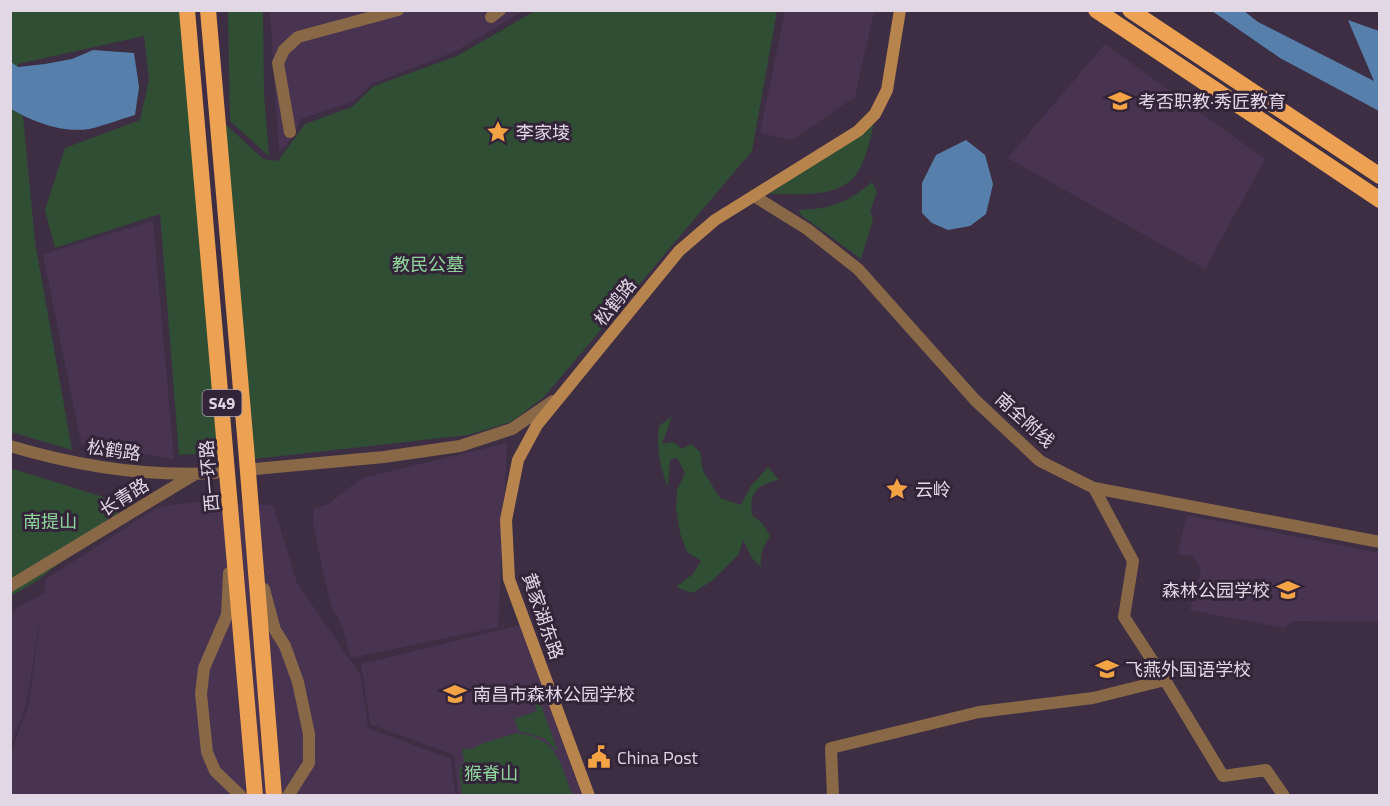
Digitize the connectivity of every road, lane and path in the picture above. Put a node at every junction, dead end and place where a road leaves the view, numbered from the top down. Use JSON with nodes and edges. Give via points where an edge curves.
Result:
{"nodes":[{"id":1,"x":187,"y":10,"type":"edge"},
{"id":2,"x":208,"y":10,"type":"edge"},
{"id":3,"x":398,"y":10,"type":"edge"},
{"id":4,"x":900,"y":10,"type":"edge"},
{"id":5,"x":1096,"y":10,"type":"edge"},
{"id":6,"x":1130,"y":10,"type":"edge"},
{"id":7,"x":290,"y":132,"type":"dead end"},
{"id":8,"x":1380,"y":176,"type":"edge"},
{"id":9,"x":754,"y":196,"type":"junction"},
{"id":10,"x":1380,"y":200,"type":"edge"},
{"id":11,"x":570,"y":386,"type":"junction"},
{"id":12,"x":10,"y":446,"type":"edge"},
{"id":13,"x":255,"y":469,"type":"dead end"},
{"id":14,"x":215,"y":473,"type":"dead end"},
{"id":15,"x":195,"y":474,"type":"junction"},
{"id":16,"x":1094,"y":488,"type":"junction"},
{"id":17,"x":232,"y":517,"type":"junction"},
{"id":18,"x":1380,"y":542,"type":"edge"},
{"id":19,"x":254,"y":547,"type":"junction"},
{"id":20,"x":10,"y":586,"type":"edge"},
{"id":21,"x":1165,"y":680,"type":"junction"},
{"id":22,"x":241,"y":795,"type":"edge"},
{"id":23,"x":255,"y":795,"type":"edge"},
{"id":24,"x":274,"y":795,"type":"edge"},
{"id":25,"x":288,"y":795,"type":"edge"},
{"id":26,"x":589,"y":795,"type":"edge"},
{"id":27,"x":832,"y":795,"type":"edge"},
{"id":28,"x":1284,"y":795,"type":"edge"}],
"edges":[{"from":1,"to":17,"type":"highway","name":"西一环路","number":"S49"},
{"from":2,"to":19,"type":"highway","number":"S49"},
{"from":3,"to":7,"type":"street","via":[[298,37],[284,50],[278,63]]},
{"from":4,"to":9,"type":"main road","name":"松鹤路","via":[[887,90],[875,114],[858,131]]},
{"from":5,"to":10,"type":"highway"},
{"from":6,"to":8,"type":"highway"},
{"from":9,"to":11,"type":"main road","name":"松鹤路","via":[[715,220],[679,251]]},
{"from":9,"to":16,"type":"street","name":"南全附线","via":[[807,229],[858,269],[975,400],[1040,461]]},
{"from":11,"to":13,"type":"street","name":"松鹤路","via":[[512,429],[460,446]]},
{"from":11,"to":26,"type":"main road","name":"黄家湖东路","via":[[537,425],[518,460],[506,520],[508,579]]},
{"from":12,"to":15,"type":"street","name":"松鹤路","via":[[53,459],[109,468]]},
{"from":14,"to":15,"type":"street","name":"松鹤路"},
{"from":15,"to":20,"type":"street","name":"长青路"},
{"from":16,"to":18,"type":"street","name":"南全附线"},
{"from":16,"to":21,"type":"street","via":[[1133,561],[1124,617]]},
{"from":17,"to":22,"type":"street","via":[[227,615],[204,668],[201,693],[207,752],[215,771]]},
{"from":17,"to":23,"type":"highway","name":"西一环路","number":"S49"},
{"from":19,"to":24,"type":"highway","number":"S49"},
{"from":19,"to":25,"type":"street","via":[[272,622],[298,682],[309,734],[309,763]]},
{"from":21,"to":27,"type":"street","via":[[1093,698],[979,712],[831,748]]},
{"from":21,"to":28,"type":"street","via":[[1223,776],[1266,770]]}]}
